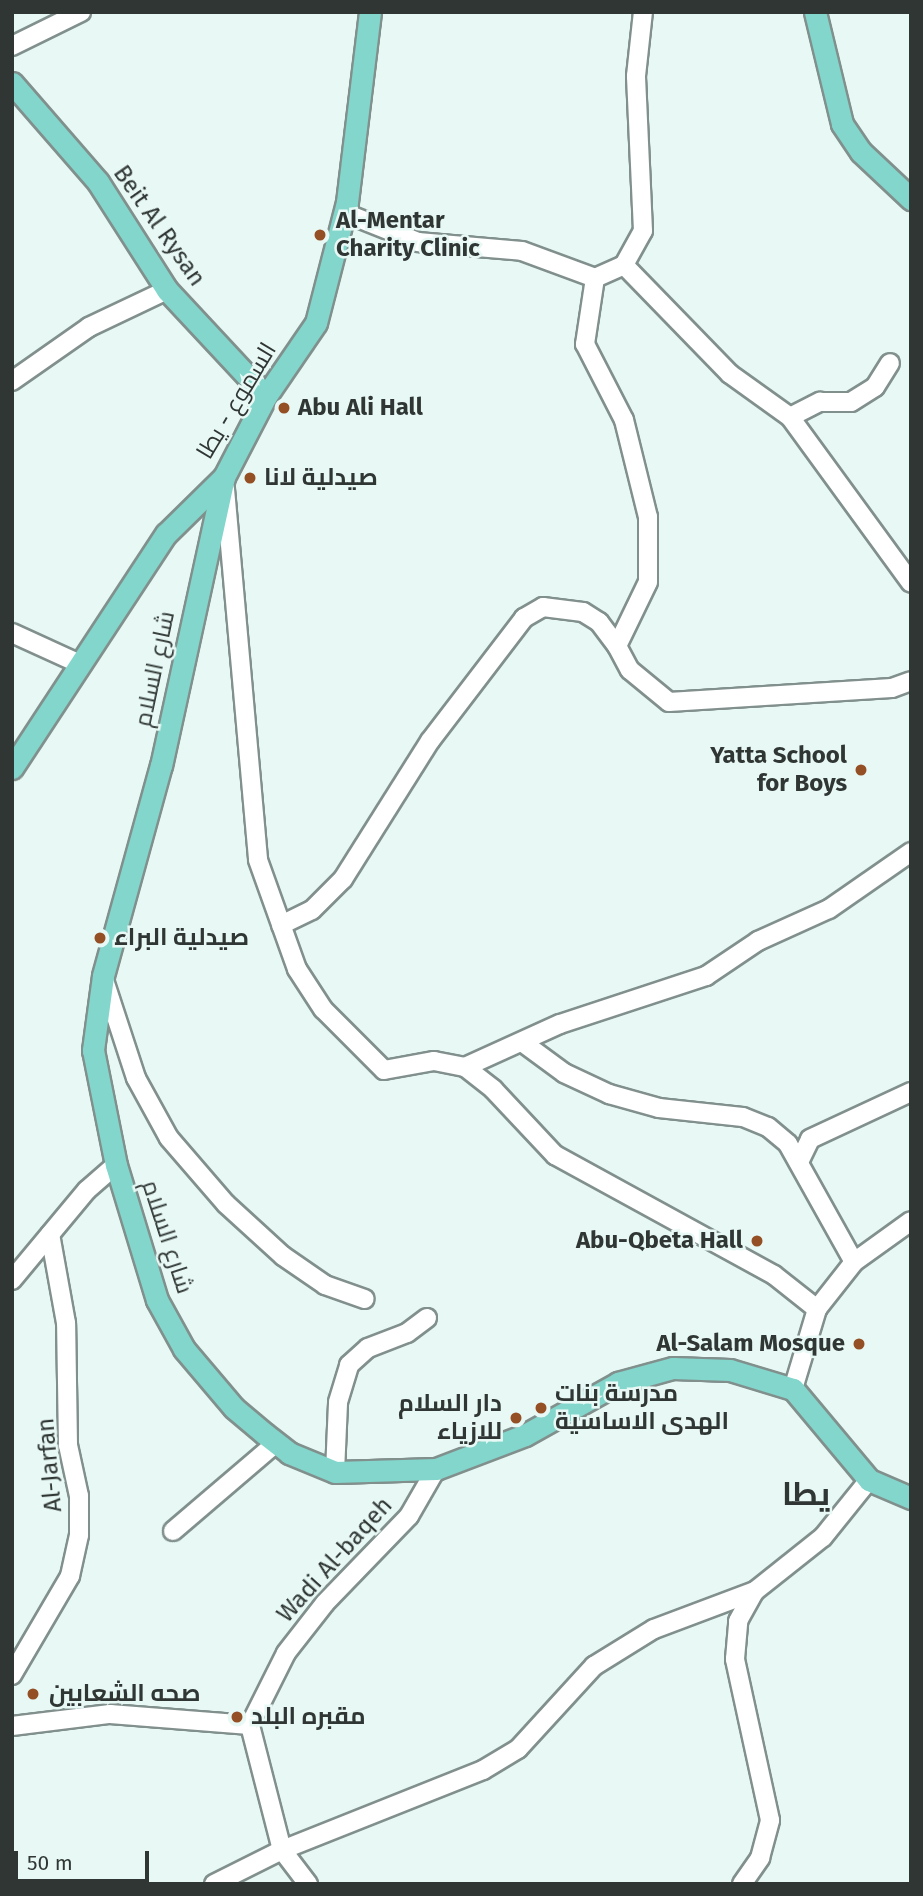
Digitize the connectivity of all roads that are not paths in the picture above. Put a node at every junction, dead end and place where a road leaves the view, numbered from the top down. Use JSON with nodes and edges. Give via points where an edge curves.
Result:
{"nodes":[{"id":1,"x":81,"y":12,"type":"edge"},
{"id":2,"x":370,"y":12,"type":"edge"},
{"id":3,"x":643,"y":12,"type":"edge"},
{"id":4,"x":815,"y":12,"type":"edge"},
{"id":5,"x":12,"y":46,"type":"edge"},
{"id":6,"x":12,"y":83,"type":"edge"},
{"id":7,"x":911,"y":199,"type":"edge"},
{"id":8,"x":345,"y":213,"type":"junction"},
{"id":9,"x":624,"y":265,"type":"junction"},
{"id":10,"x":595,"y":278,"type":"junction"},
{"id":11,"x":167,"y":290,"type":"junction"},
{"id":12,"x":890,"y":363,"type":"dead end"},
{"id":13,"x":12,"y":381,"type":"edge"},
{"id":14,"x":266,"y":396,"type":"junction"},
{"id":15,"x":789,"y":417,"type":"junction"},
{"id":16,"x":224,"y":477,"type":"junction"},
{"id":17,"x":911,"y":583,"type":"edge"},
{"id":18,"x":12,"y":633,"type":"edge"},
{"id":19,"x":617,"y":646,"type":"junction"},
{"id":20,"x":80,"y":664,"type":"junction"},
{"id":21,"x":911,"y":681,"type":"edge"},
{"id":22,"x":14,"y":764,"type":"edge"},
{"id":23,"x":911,"y":852,"type":"edge"},
{"id":24,"x":281,"y":925,"type":"junction"},
{"id":25,"x":103,"y":976,"type":"junction"},
{"id":26,"x":522,"y":1042,"type":"junction"},
{"id":27,"x":465,"y":1067,"type":"junction"},
{"id":28,"x":911,"y":1092,"type":"edge"},
{"id":29,"x":799,"y":1162,"type":"junction"},
{"id":30,"x":116,"y":1166,"type":"junction"},
{"id":31,"x":911,"y":1221,"type":"edge"},
{"id":32,"x":51,"y":1234,"type":"junction"},
{"id":33,"x":854,"y":1262,"type":"junction"},
{"id":34,"x":12,"y":1280,"type":"edge"},
{"id":35,"x":365,"y":1299,"type":"dead end"},
{"id":36,"x":817,"y":1309,"type":"junction"},
{"id":37,"x":427,"y":1318,"type":"dead end"},
{"id":38,"x":793,"y":1390,"type":"junction"},
{"id":39,"x":276,"y":1443,"type":"junction"},
{"id":40,"x":436,"y":1469,"type":"junction"},
{"id":41,"x":335,"y":1472,"type":"junction"},
{"id":42,"x":869,"y":1480,"type":"junction"},
{"id":43,"x":911,"y":1498,"type":"edge"},
{"id":44,"x":173,"y":1531,"type":"dead end"},
{"id":45,"x":755,"y":1591,"type":"junction"},
{"id":46,"x":12,"y":1675,"type":"edge"},
{"id":47,"x":250,"y":1725,"type":"junction"},
{"id":48,"x":12,"y":1726,"type":"edge"},
{"id":49,"x":282,"y":1850,"type":"junction"},
{"id":50,"x":214,"y":1884,"type":"edge"},
{"id":51,"x":308,"y":1884,"type":"edge"},
{"id":52,"x":742,"y":1884,"type":"edge"}],
"edges":[{"from":1,"to":5,"type":"street"},
{"from":2,"to":8,"type":"main road","name":"السموع - يطا"},
{"from":3,"to":9,"type":"street","via":[[636,76],[643,230]]},
{"from":4,"to":7,"type":"main road","via":[[842,124],[861,152]]},
{"from":6,"to":11,"type":"main road","name":"Beit Al Rysan","via":[[98,182]]},
{"from":8,"to":10,"type":"street","via":[[418,242],[522,251]]},
{"from":8,"to":14,"type":"main road","name":"السموع - يطا","via":[[316,323]]},
{"from":9,"to":10,"type":"street"},
{"from":9,"to":15,"type":"street","via":[[730,374]]},
{"from":10,"to":19,"type":"street","via":[[585,344],[624,420],[648,517],[648,582]]},
{"from":11,"to":13,"type":"street","via":[[89,327]]},
{"from":11,"to":14,"type":"main road","name":"Beit Al Rysan"},
{"from":12,"to":15,"type":"street","via":[[874,387],[851,402],[820,402]]},
{"from":14,"to":16,"type":"main road","name":"السموع - يطا"},
{"from":15,"to":17,"type":"street"},
{"from":16,"to":20,"type":"main road","name":"السموع - يطا","via":[[166,534]]},
{"from":16,"to":24,"type":"street","via":[[258,860]]},
{"from":16,"to":25,"type":"main road","name":"شارع السلام","via":[[161,765]]},
{"from":18,"to":20,"type":"street"},
{"from":19,"to":21,"type":"street","via":[[630,670],[669,702],[892,688]]},
{"from":19,"to":24,"type":"street","via":[[598,622],[583,612],[543,607],[524,618],[430,741],[343,878],[312,910]]},
{"from":20,"to":22,"type":"main road","name":"السموع - يطا"},
{"from":23,"to":26,"type":"street","via":[[829,909],[758,941],[706,976],[560,1024]]},
{"from":24,"to":27,"type":"street","via":[[297,969],[323,1009],[373,1064],[384,1070],[434,1061]]},
{"from":25,"to":30,"type":"main road","name":"شارع السلام","via":[[93,1050]]},
{"from":25,"to":35,"type":"street","via":[[136,1078],[169,1138],[226,1204],[283,1256],[325,1286]]},
{"from":26,"to":27,"type":"street"},
{"from":26,"to":29,"type":"street","via":[[564,1073],[609,1094],[659,1108],[756,1121],[779,1134]]},
{"from":27,"to":36,"type":"street","via":[[494,1089],[555,1156],[774,1275]]},
{"from":28,"to":29,"type":"street","via":[[810,1139]]},
{"from":29,"to":33,"type":"street"},
{"from":30,"to":32,"type":"street"},
{"from":30,"to":39,"type":"main road","name":"شارع السلام","via":[[157,1300],[184,1349],[234,1408]]},
{"from":31,"to":33,"type":"street"},
{"from":32,"to":34,"type":"street"},
{"from":32,"to":46,"type":"street","name":"Al-Jarfan","via":[[66,1323],[68,1445],[79,1496],[79,1535],[69,1576]]},
{"from":33,"to":36,"type":"street"},
{"from":36,"to":38,"type":"street"},
{"from":37,"to":41,"type":"street","via":[[407,1333],[368,1348],[349,1365],[338,1402]]},
{"from":38,"to":40,"type":"main road","name":"شارع السلام","via":[[730,1370],[673,1368],[618,1383],[524,1435]]},
{"from":38,"to":42,"type":"main road"},
{"from":39,"to":41,"type":"main road","name":"شارع السلام"},
{"from":39,"to":44,"type":"street"},
{"from":40,"to":41,"type":"main road","name":"شارع السلام"},
{"from":40,"to":47,"type":"street","name":"Wadi Al-baqeh","via":[[409,1516],[325,1603],[286,1653]]},
{"from":42,"to":43,"type":"main road"},
{"from":42,"to":45,"type":"street","via":[[823,1537]]},
{"from":45,"to":49,"type":"street","via":[[654,1629],[594,1666],[525,1745],[501,1760]]},
{"from":45,"to":52,"type":"street","via":[[738,1621],[734,1646],[770,1820],[760,1858]]},
{"from":47,"to":48,"type":"street","via":[[110,1714]]},
{"from":47,"to":49,"type":"street"},
{"from":49,"to":50,"type":"street"},
{"from":49,"to":51,"type":"street"}]}
